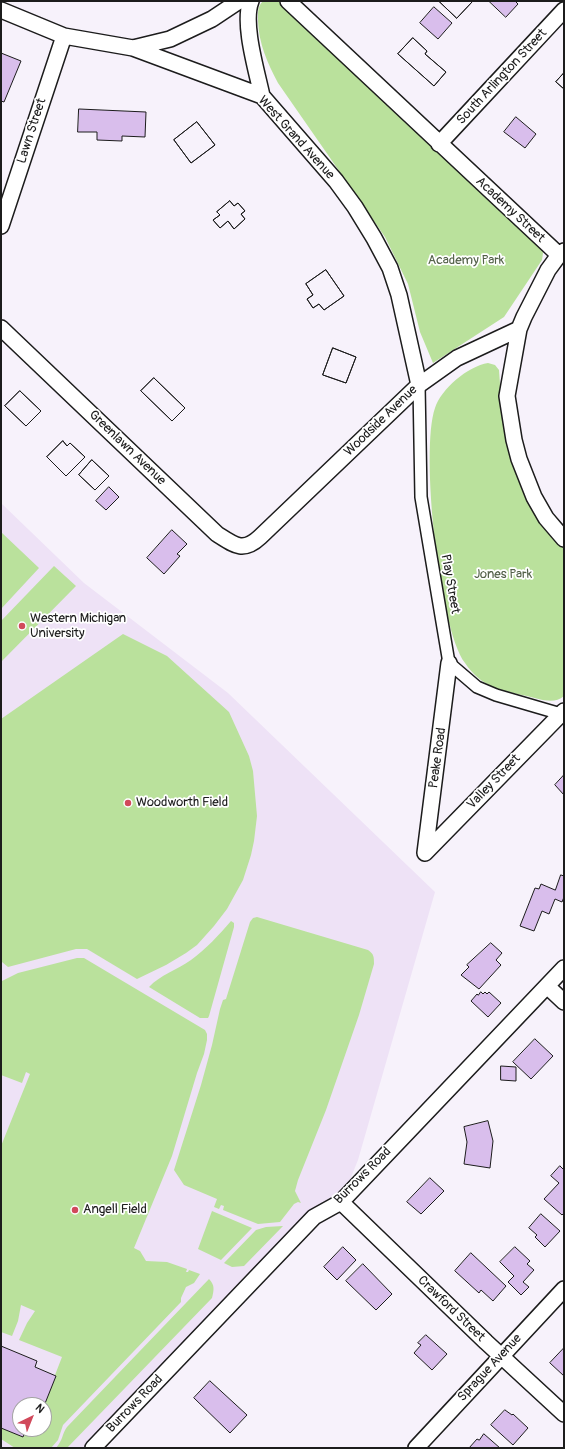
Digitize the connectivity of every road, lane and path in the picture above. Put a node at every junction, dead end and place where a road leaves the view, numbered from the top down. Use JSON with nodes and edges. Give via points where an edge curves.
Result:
{"nodes":[{"id":1,"x":239,"y":1,"type":"edge"},
{"id":2,"x":250,"y":1,"type":"edge"},
{"id":3,"x":288,"y":1,"type":"edge"},
{"id":4,"x":1,"y":10,"type":"edge"},
{"id":5,"x":564,"y":10,"type":"edge"},
{"id":6,"x":64,"y":36,"type":"junction"},
{"id":7,"x":133,"y":48,"type":"junction"},
{"id":8,"x":262,"y":96,"type":"junction"},
{"id":9,"x":439,"y":144,"type":"junction"},
{"id":10,"x":1,"y":226,"type":"edge"},
{"id":11,"x":562,"y":253,"type":"edge"},
{"id":12,"x":1,"y":328,"type":"edge"},
{"id":13,"x":519,"y":329,"type":"junction"},
{"id":14,"x":418,"y":385,"type":"junction"},
{"id":15,"x":260,"y":537,"type":"joint"},
{"id":16,"x":564,"y":539,"type":"edge"},
{"id":17,"x":449,"y":663,"type":"junction"},
{"id":18,"x":563,"y":714,"type":"edge"},
{"id":19,"x":425,"y":853,"type":"joint"},
{"id":20,"x":564,"y":968,"type":"edge"},
{"id":21,"x":547,"y":986,"type":"junction"},
{"id":22,"x":564,"y":1002,"type":"edge"},
{"id":23,"x":341,"y":1202,"type":"junction"},
{"id":24,"x":564,"y":1289,"type":"edge"},
{"id":25,"x":501,"y":1356,"type":"junction"},
{"id":26,"x":564,"y":1414,"type":"edge"},
{"id":27,"x":93,"y":1448,"type":"edge"},
{"id":28,"x":416,"y":1448,"type":"edge"}],
"edges":[{"from":1,"to":7,"type":"street","via":[[212,19],[170,39]]},
{"from":2,"to":8,"type":"street","via":[[248,27]]},
{"from":3,"to":9,"type":"street","name":"Academy Street"},
{"from":4,"to":6,"type":"street","name":"West Grand Avenue"},
{"from":5,"to":9,"type":"street","name":"South Arlington Street"},
{"from":6,"to":7,"type":"street","name":"West Grand Avenue"},
{"from":6,"to":10,"type":"street","name":"Lawn Street"},
{"from":7,"to":8,"type":"street","name":"West Grand Avenue"},
{"from":8,"to":14,"type":"street","name":"West Grand Avenue","via":[[336,181],[356,207],[374,238],[390,268],[399,295]]},
{"from":9,"to":11,"type":"street","name":"Academy Street"},
{"from":11,"to":13,"type":"street","name":"Academy Street","via":[[548,270]]},
{"from":12,"to":15,"type":"street","name":"Greenlawn Avenue","via":[[217,534],[233,545],[244,546],[253,544]]},
{"from":13,"to":14,"type":"street","name":"Woodside Avenue","via":[[457,358]]},
{"from":13,"to":16,"type":"street","name":"Academy Street","via":[[507,396],[514,440],[534,497],[546,518]]},
{"from":14,"to":15,"type":"street","name":"Woodside Avenue"},
{"from":14,"to":17,"type":"street","name":"Play Street","via":[[421,497]]},
{"from":17,"to":18,"type":"street","via":[[477,687]]},
{"from":17,"to":19,"type":"street","name":"Peake Road"},
{"from":18,"to":19,"type":"street","name":"Valley Street"},
{"from":20,"to":21,"type":"street","name":"Burrows Road"},
{"from":21,"to":22,"type":"street"},
{"from":21,"to":23,"type":"street","name":"Burrows Road"},
{"from":23,"to":25,"type":"street","name":"Crawford Street"},
{"from":23,"to":27,"type":"street","name":"Burrows Road","via":[[314,1217]]},
{"from":24,"to":25,"type":"street","name":"Sprague Avenue"},
{"from":25,"to":26,"type":"street","name":"Crawford Street"},
{"from":25,"to":28,"type":"street","name":"Sprague Avenue"}]}
